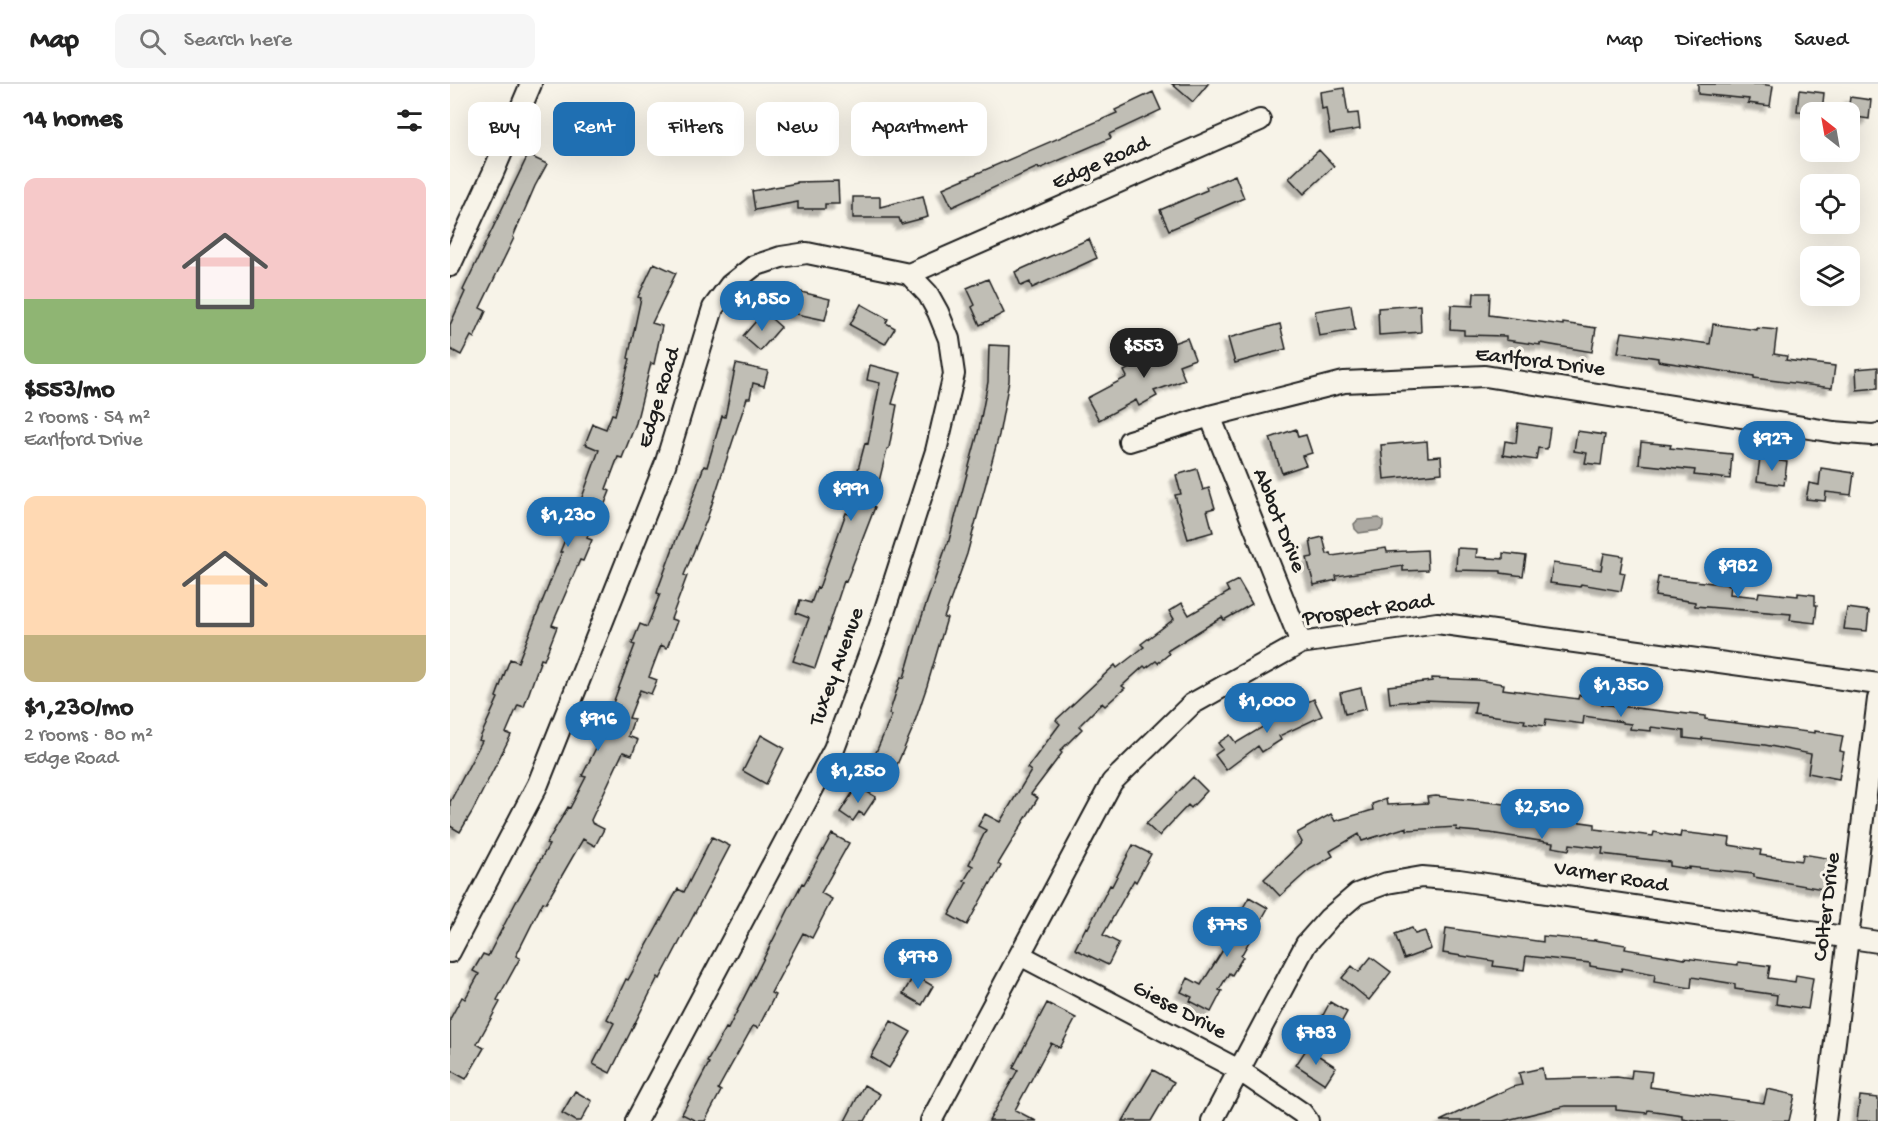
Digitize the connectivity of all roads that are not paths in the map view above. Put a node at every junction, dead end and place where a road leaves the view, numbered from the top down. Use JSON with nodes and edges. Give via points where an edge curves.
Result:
{"nodes":[{"id":1,"x":531,"y":84,"type":"edge"},
{"id":2,"x":1260,"y":120,"type":"dead end"},
{"id":3,"x":450,"y":266,"type":"edge"},
{"id":4,"x":909,"y":274,"type":"junction"},
{"id":5,"x":1210,"y":417,"type":"junction"},
{"id":6,"x":1878,"y":434,"type":"edge"},
{"id":7,"x":1129,"y":441,"type":"dead end"},
{"id":8,"x":1301,"y":643,"type":"junction"},
{"id":9,"x":1878,"y":684,"type":"edge"},
{"id":10,"x":1878,"y":699,"type":"edge"},
{"id":11,"x":1848,"y":938,"type":"junction"},
{"id":12,"x":1878,"y":942,"type":"edge"},
{"id":13,"x":450,"y":952,"type":"edge"},
{"id":14,"x":1020,"y":955,"type":"junction"},
{"id":15,"x":1239,"y":1070,"type":"junction"},
{"id":16,"x":636,"y":1121,"type":"edge"},
{"id":17,"x":931,"y":1121,"type":"edge"},
{"id":18,"x":1212,"y":1121,"type":"edge"},
{"id":19,"x":1308,"y":1121,"type":"edge"},
{"id":20,"x":1825,"y":1121,"type":"edge"}],
"edges":[{"from":1,"to":3,"type":"street"},
{"from":2,"to":4,"type":"street","name":"Edge Road"},
{"from":4,"to":13,"type":"street","name":"Edge Road","via":[[807,253],[781,256],[754,266],[730,285],[713,308],[665,465],[538,784]]},
{"from":4,"to":16,"type":"street","name":"Tuxey Avenue","via":[[938,312],[950,339],[954,374],[926,484],[834,749]]},
{"from":5,"to":6,"type":"street","name":"Earlford Drive","via":[[1344,381],[1485,376],[1834,432]]},
{"from":5,"to":7,"type":"street","name":"Earlford Drive"},
{"from":5,"to":8,"type":"street","name":"Abbot Drive"},
{"from":8,"to":9,"type":"street","name":"Prospect Road","via":[[1437,623]]},
{"from":8,"to":14,"type":"street","name":"Prospect Road","via":[[1192,704],[1112,782]]},
{"from":10,"to":11,"type":"street","name":"Colter Drive"},
{"from":11,"to":12,"type":"street","name":"Varner Road"},
{"from":11,"to":15,"type":"street","name":"Varner Road","via":[[1459,880],[1422,877],[1387,883],[1357,894],[1306,944]]},
{"from":11,"to":20,"type":"street","name":"Colter Drive"},
{"from":14,"to":15,"type":"street","name":"Giese Drive"},
{"from":14,"to":17,"type":"street","name":"Prospect Road"},
{"from":15,"to":18,"type":"street","name":"Varner Road"},
{"from":15,"to":19,"type":"street","name":"Giese Drive"}]}
